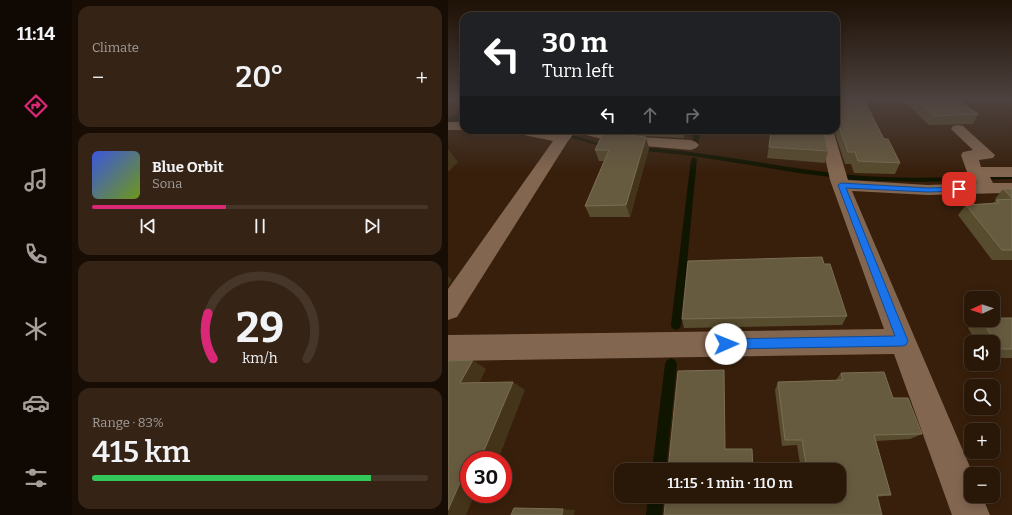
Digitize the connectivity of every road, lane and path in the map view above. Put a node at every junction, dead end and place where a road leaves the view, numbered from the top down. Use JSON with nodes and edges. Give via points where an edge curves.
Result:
{"nodes":[{"id":1,"x":448,"y":126,"type":"edge"},
{"id":2,"x":460,"y":126,"type":"edge"},
{"id":3,"x":958,"y":129,"type":"dead end"},
{"id":4,"x":550,"y":134,"type":"edge"},
{"id":5,"x":599,"y":134,"type":"edge"},
{"id":6,"x":827,"y":134,"type":"edge"},
{"id":7,"x":565,"y":136,"type":"edge"},
{"id":8,"x":648,"y":136,"type":"edge"},
{"id":9,"x":691,"y":145,"type":"dead end"},
{"id":10,"x":1012,"y":172,"type":"edge"},
{"id":11,"x":839,"y":179,"type":"junction"},
{"id":12,"x":983,"y":180,"type":"junction"},
{"id":13,"x":1012,"y":190,"type":"edge"},
{"id":14,"x":448,"y":309,"type":"edge"},
{"id":15,"x":902,"y":341,"type":"junction"},
{"id":16,"x":448,"y":348,"type":"edge"},
{"id":17,"x":971,"y":515,"type":"edge"}],
"edges":[{"from":1,"to":2,"type":"street"},
{"from":3,"to":12,"type":"street","via":[[987,155],[969,155]]},
{"from":4,"to":7,"type":"street"},
{"from":5,"to":8,"type":"street","via":[[622,140]]},
{"from":6,"to":11,"type":"street"},
{"from":7,"to":14,"type":"street"},
{"from":8,"to":9,"type":"street"},
{"from":10,"to":12,"type":"street"},
{"from":11,"to":12,"type":"street","via":[[928,190]]},
{"from":11,"to":15,"type":"street"},
{"from":12,"to":13,"type":"street"},
{"from":15,"to":16,"type":"street"},
{"from":15,"to":17,"type":"street"}]}
